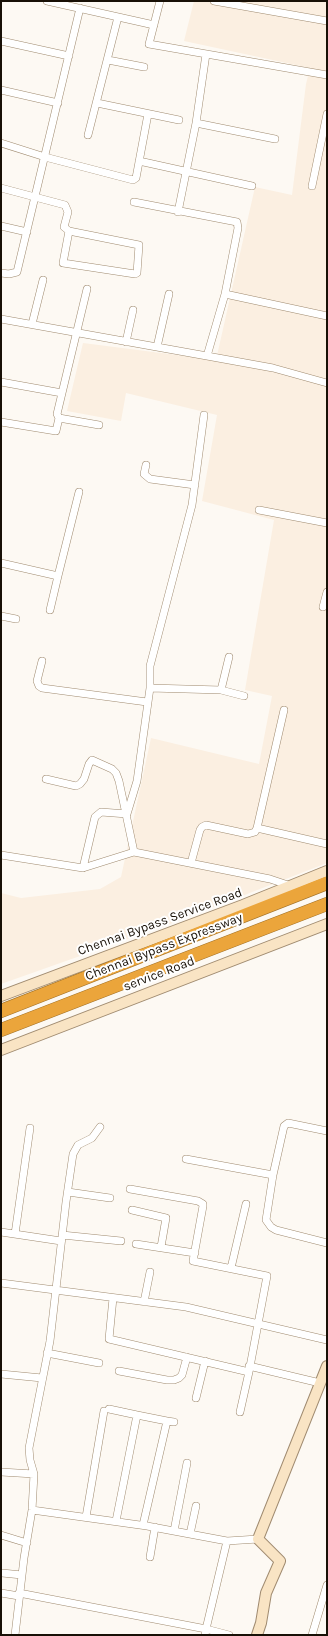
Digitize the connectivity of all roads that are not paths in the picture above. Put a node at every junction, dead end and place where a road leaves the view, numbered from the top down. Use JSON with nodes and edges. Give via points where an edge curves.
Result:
{"nodes":[{"id":1,"x":47,"y":1,"type":"edge"},
{"id":2,"x":160,"y":1,"type":"edge"},
{"id":3,"x":214,"y":1,"type":"edge"},
{"id":4,"x":80,"y":8,"type":"junction"},
{"id":5,"x":118,"y":17,"type":"junction"},
{"id":6,"x":327,"y":20,"type":"edge"},
{"id":7,"x":154,"y":25,"type":"junction"},
{"id":8,"x":1,"y":42,"type":"edge"},
{"id":9,"x":206,"y":54,"type":"junction"},
{"id":10,"x":69,"y":56,"type":"junction"},
{"id":11,"x":108,"y":60,"type":"junction"},
{"id":12,"x":144,"y":67,"type":"dead end"},
{"id":13,"x":327,"y":75,"type":"edge"},
{"id":14,"x":1,"y":90,"type":"edge"},
{"id":15,"x":58,"y":104,"type":"junction"},
{"id":16,"x":97,"y":104,"type":"junction"},
{"id":17,"x":148,"y":114,"type":"junction"},
{"id":18,"x":327,"y":114,"type":"edge"},
{"id":19,"x":179,"y":120,"type":"dead end"},
{"id":20,"x":196,"y":122,"type":"junction"},
{"id":21,"x":88,"y":135,"type":"dead end"},
{"id":22,"x":275,"y":139,"type":"dead end"},
{"id":23,"x":1,"y":142,"type":"edge"},
{"id":24,"x":45,"y":157,"type":"junction"},
{"id":25,"x":139,"y":161,"type":"junction"},
{"id":26,"x":185,"y":171,"type":"junction"},
{"id":27,"x":252,"y":186,"type":"dead end"},
{"id":28,"x":312,"y":186,"type":"dead end"},
{"id":29,"x":1,"y":188,"type":"edge"},
{"id":30,"x":35,"y":197,"type":"junction"},
{"id":31,"x":134,"y":202,"type":"dead end"},
{"id":32,"x":178,"y":212,"type":"junction"},
{"id":33,"x":1,"y":226,"type":"edge"},
{"id":34,"x":68,"y":231,"type":"junction"},
{"id":35,"x":27,"y":232,"type":"junction"},
{"id":36,"x":1,"y":273,"type":"edge"},
{"id":37,"x":43,"y":280,"type":"dead end"},
{"id":38,"x":87,"y":289,"type":"dead end"},
{"id":39,"x":169,"y":294,"type":"dead end"},
{"id":40,"x":225,"y":294,"type":"junction"},
{"id":41,"x":133,"y":310,"type":"dead end"},
{"id":42,"x":327,"y":316,"type":"edge"},
{"id":43,"x":1,"y":319,"type":"edge"},
{"id":44,"x":32,"y":324,"type":"junction"},
{"id":45,"x":77,"y":333,"type":"junction"},
{"id":46,"x":126,"y":342,"type":"junction"},
{"id":47,"x":157,"y":347,"type":"junction"},
{"id":48,"x":208,"y":356,"type":"junction"},
{"id":49,"x":1,"y":382,"type":"edge"},
{"id":50,"x":327,"y":383,"type":"edge"},
{"id":51,"x":62,"y":393,"type":"junction"},
{"id":52,"x":204,"y":416,"type":"dead end"},
{"id":53,"x":59,"y":418,"type":"junction"},
{"id":54,"x":1,"y":422,"type":"edge"},
{"id":55,"x":99,"y":425,"type":"dead end"},
{"id":56,"x":146,"y":465,"type":"dead end"},
{"id":57,"x":195,"y":485,"type":"junction"},
{"id":58,"x":79,"y":492,"type":"dead end"},
{"id":59,"x":259,"y":510,"type":"dead end"},
{"id":60,"x":327,"y":523,"type":"edge"},
{"id":61,"x":1,"y":563,"type":"edge"},
{"id":62,"x":58,"y":576,"type":"junction"},
{"id":63,"x":327,"y":592,"type":"edge"},
{"id":64,"x":324,"y":607,"type":"dead end"},
{"id":65,"x":50,"y":610,"type":"dead end"},
{"id":66,"x":1,"y":616,"type":"edge"},
{"id":67,"x":16,"y":619,"type":"dead end"},
{"id":68,"x":229,"y":657,"type":"dead end"},
{"id":69,"x":42,"y":661,"type":"dead end"},
{"id":70,"x":150,"y":688,"type":"junction"},
{"id":71,"x":221,"y":690,"type":"junction"},
{"id":72,"x":244,"y":696,"type":"dead end"},
{"id":73,"x":147,"y":702,"type":"junction"},
{"id":74,"x":284,"y":710,"type":"dead end"},
{"id":75,"x":46,"y":779,"type":"dead end"},
{"id":76,"x":127,"y":814,"type":"junction"},
{"id":77,"x":258,"y":828,"type":"junction"},
{"id":78,"x":327,"y":844,"type":"edge"},
{"id":79,"x":134,"y":852,"type":"junction"},
{"id":80,"x":1,"y":855,"type":"edge"},
{"id":81,"x":191,"y":863,"type":"junction"},
{"id":82,"x":83,"y":868,"type":"junction"},
{"id":83,"x":327,"y":871,"type":"edge"},
{"id":84,"x":327,"y":883,"type":"edge"},
{"id":85,"x":291,"y":886,"type":"junction"},
{"id":86,"x":327,"y":904,"type":"edge"},
{"id":87,"x":327,"y":924,"type":"edge"},
{"id":88,"x":1,"y":996,"type":"edge"},
{"id":89,"x":1,"y":1011,"type":"edge"},
{"id":90,"x":1,"y":1030,"type":"edge"},
{"id":91,"x":1,"y":1050,"type":"edge"},
{"id":92,"x":100,"y":1127,"type":"dead end"},
{"id":93,"x":30,"y":1128,"type":"dead end"},
{"id":94,"x":327,"y":1131,"type":"edge"},
{"id":95,"x":186,"y":1159,"type":"dead end"},
{"id":96,"x":273,"y":1176,"type":"junction"},
{"id":97,"x":130,"y":1188,"type":"dead end"},
{"id":98,"x":68,"y":1192,"type":"junction"},
{"id":99,"x":110,"y":1198,"type":"dead end"},
{"id":100,"x":246,"y":1204,"type":"dead end"},
{"id":101,"x":132,"y":1210,"type":"dead end"},
{"id":102,"x":1,"y":1232,"type":"edge"},
{"id":103,"x":15,"y":1234,"type":"junction"},
{"id":104,"x":62,"y":1238,"type":"junction"},
{"id":105,"x":121,"y":1241,"type":"dead end"},
{"id":106,"x":327,"y":1243,"type":"edge"},
{"id":107,"x":136,"y":1244,"type":"dead end"},
{"id":108,"x":160,"y":1247,"type":"junction"},
{"id":109,"x":195,"y":1253,"type":"junction"},
{"id":110,"x":231,"y":1268,"type":"junction"},
{"id":111,"x":150,"y":1272,"type":"dead end"},
{"id":112,"x":1,"y":1283,"type":"edge"},
{"id":113,"x":56,"y":1290,"type":"junction"},
{"id":114,"x":113,"y":1298,"type":"junction"},
{"id":115,"x":144,"y":1302,"type":"junction"},
{"id":116,"x":257,"y":1323,"type":"junction"},
{"id":117,"x":327,"y":1340,"type":"edge"},
{"id":118,"x":47,"y":1353,"type":"junction"},
{"id":119,"x":187,"y":1357,"type":"junction"},
{"id":120,"x":205,"y":1361,"type":"junction"},
{"id":121,"x":99,"y":1363,"type":"dead end"},
{"id":122,"x":327,"y":1366,"type":"edge"},
{"id":123,"x":249,"y":1369,"type":"junction"},
{"id":124,"x":119,"y":1371,"type":"dead end"},
{"id":125,"x":1,"y":1374,"type":"edge"},
{"id":126,"x":42,"y":1378,"type":"junction"},
{"id":127,"x":320,"y":1383,"type":"junction"},
{"id":128,"x":196,"y":1398,"type":"dead end"},
{"id":129,"x":240,"y":1412,"type":"dead end"},
{"id":130,"x":137,"y":1415,"type":"junction"},
{"id":131,"x":187,"y":1463,"type":"dead end"},
{"id":132,"x":1,"y":1472,"type":"edge"},
{"id":133,"x":34,"y":1474,"type":"junction"},
{"id":134,"x":196,"y":1506,"type":"dead end"},
{"id":135,"x":32,"y":1510,"type":"junction"},
{"id":136,"x":86,"y":1517,"type":"junction"},
{"id":137,"x":116,"y":1521,"type":"junction"},
{"id":138,"x":142,"y":1525,"type":"junction"},
{"id":139,"x":155,"y":1527,"type":"junction"},
{"id":140,"x":174,"y":1531,"type":"junction"},
{"id":141,"x":1,"y":1534,"type":"edge"},
{"id":142,"x":190,"y":1534,"type":"junction"},
{"id":143,"x":258,"y":1539,"type":"junction"},
{"id":144,"x":227,"y":1541,"type":"junction"},
{"id":145,"x":27,"y":1542,"type":"junction"},
{"id":146,"x":150,"y":1557,"type":"dead end"},
{"id":147,"x":2,"y":1573,"type":"dead end"},
{"id":148,"x":22,"y":1575,"type":"junction"},
{"id":149,"x":327,"y":1585,"type":"edge"},
{"id":150,"x":1,"y":1593,"type":"edge"},
{"id":151,"x":19,"y":1594,"type":"junction"},
{"id":152,"x":205,"y":1632,"type":"edge"},
{"id":153,"x":15,"y":1635,"type":"edge"},
{"id":154,"x":229,"y":1635,"type":"edge"},
{"id":155,"x":257,"y":1635,"type":"edge"},
{"id":156,"x":312,"y":1635,"type":"edge"}],
"edges":[{"from":1,"to":4,"type":"street"},
{"from":2,"to":7,"type":"street"},
{"from":3,"to":6,"type":"street"},
{"from":4,"to":5,"type":"street"},
{"from":4,"to":10,"type":"street"},
{"from":5,"to":7,"type":"street"},
{"from":5,"to":11,"type":"street"},
{"from":7,"to":9,"type":"street","via":[[149,44]]},
{"from":8,"to":10,"type":"street"},
{"from":9,"to":13,"type":"street"},
{"from":9,"to":20,"type":"street"},
{"from":10,"to":15,"type":"street"},
{"from":11,"to":12,"type":"street"},
{"from":11,"to":16,"type":"street"},
{"from":14,"to":15,"type":"street"},
{"from":15,"to":24,"type":"street"},
{"from":16,"to":17,"type":"street"},
{"from":16,"to":21,"type":"street"},
{"from":17,"to":19,"type":"street"},
{"from":17,"to":25,"type":"street"},
{"from":18,"to":28,"type":"street"},
{"from":20,"to":22,"type":"street"},
{"from":20,"to":26,"type":"street"},
{"from":23,"to":24,"type":"street"},
{"from":24,"to":25,"type":"street","via":[[133,180],[136,178]]},
{"from":24,"to":30,"type":"street"},
{"from":25,"to":26,"type":"street"},
{"from":26,"to":27,"type":"street"},
{"from":26,"to":32,"type":"street"},
{"from":29,"to":30,"type":"street"},
{"from":30,"to":34,"type":"street","via":[[67,206],[64,227]]},
{"from":30,"to":35,"type":"street"},
{"from":31,"to":32,"type":"street"},
{"from":32,"to":40,"type":"street","via":[[234,220],[238,224]]},
{"from":33,"to":35,"type":"street"},
{"from":34,"to":34,"type":"street","via":[[139,245],[136,273],[63,263]]},
{"from":35,"to":36,"type":"street","via":[[17,272]]},
{"from":37,"to":44,"type":"street"},
{"from":38,"to":45,"type":"street"},
{"from":39,"to":47,"type":"street"},
{"from":40,"to":42,"type":"street"},
{"from":40,"to":48,"type":"street"},
{"from":41,"to":46,"type":"street"},
{"from":43,"to":44,"type":"street"},
{"from":44,"to":45,"type":"street"},
{"from":45,"to":46,"type":"street"},
{"from":45,"to":51,"type":"street"},
{"from":46,"to":47,"type":"street"},
{"from":47,"to":48,"type":"street"},
{"from":48,"to":50,"type":"street","via":[[273,368]]},
{"from":49,"to":51,"type":"street"},
{"from":51,"to":53,"type":"street"},
{"from":52,"to":57,"type":"street"},
{"from":53,"to":54,"type":"street","via":[[56,431]]},
{"from":53,"to":55,"type":"street"},
{"from":56,"to":57,"type":"street","via":[[144,474],[150,479]]},
{"from":57,"to":70,"type":"street","via":[[150,666]]},
{"from":58,"to":62,"type":"street"},
{"from":59,"to":60,"type":"street"},
{"from":61,"to":62,"type":"street"},
{"from":62,"to":65,"type":"street"},
{"from":63,"to":64,"type":"street"},
{"from":66,"to":67,"type":"street"},
{"from":68,"to":71,"type":"street"},
{"from":69,"to":73,"type":"street","via":[[37,680],[42,688]]},
{"from":70,"to":71,"type":"street"},
{"from":70,"to":73,"type":"street"},
{"from":71,"to":72,"type":"street"},
{"from":73,"to":76,"type":"street","via":[[137,781]]},
{"from":74,"to":77,"type":"street"},
{"from":75,"to":76,"type":"street","via":[[72,786],[80,784],[90,762],[95,760],[116,773]]},
{"from":76,"to":79,"type":"street"},
{"from":76,"to":82,"type":"street","via":[[101,812],[95,817]]},
{"from":77,"to":78,"type":"street"},
{"from":77,"to":81,"type":"street","via":[[248,834],[206,825],[202,827]]},
{"from":79,"to":81,"type":"street"},
{"from":79,"to":82,"type":"street"},
{"from":80,"to":82,"type":"street"},
{"from":81,"to":85,"type":"street","via":[[270,879]]},
{"from":83,"to":85,"type":"street","name":"Chennai Bypass Service Road"},
{"from":84,"to":89,"type":"highway","name":"Chennai Bypass Expressway"},
{"from":85,"to":88,"type":"street","name":"Chennai Bypass Service Road"},
{"from":86,"to":90,"type":"highway","name":"Chennai Bypass Expressway"},
{"from":87,"to":91,"type":"street","name":"service Road"},
{"from":92,"to":98,"type":"street","via":[[92,1138],[78,1145],[74,1151]]},
{"from":93,"to":103,"type":"street"},
{"from":94,"to":96,"type":"street","via":[[286,1124]]},
{"from":95,"to":96,"type":"street"},
{"from":96,"to":106,"type":"street","via":[[266,1220],[271,1227]]},
{"from":97,"to":109,"type":"street","via":[[203,1204]]},
{"from":98,"to":99,"type":"street"},
{"from":98,"to":104,"type":"street"},
{"from":100,"to":110,"type":"street"},
{"from":101,"to":108,"type":"street","via":[[166,1218]]},
{"from":102,"to":103,"type":"street"},
{"from":103,"to":104,"type":"street"},
{"from":104,"to":105,"type":"street"},
{"from":104,"to":113,"type":"street"},
{"from":107,"to":108,"type":"street"},
{"from":108,"to":109,"type":"street"},
{"from":109,"to":110,"type":"street","via":[[193,1261]]},
{"from":110,"to":116,"type":"street","via":[[267,1276]]},
{"from":111,"to":115,"type":"street"},
{"from":112,"to":113,"type":"street"},
{"from":113,"to":114,"type":"street"},
{"from":113,"to":118,"type":"street"},
{"from":114,"to":115,"type":"street"},
{"from":114,"to":119,"type":"street","via":[[109,1339]]},
{"from":115,"to":116,"type":"street","via":[[186,1307]]},
{"from":116,"to":117,"type":"street"},
{"from":116,"to":123,"type":"street"},
{"from":118,"to":121,"type":"street"},
{"from":118,"to":126,"type":"street"},
{"from":119,"to":120,"type":"street"},
{"from":119,"to":124,"type":"street","via":[[182,1375],[174,1380]]},
{"from":120,"to":123,"type":"street"},
{"from":120,"to":128,"type":"street"},
{"from":122,"to":127,"type":"street"},
{"from":123,"to":127,"type":"street"},
{"from":123,"to":129,"type":"street"},
{"from":125,"to":126,"type":"street"},
{"from":126,"to":133,"type":"street","via":[[29,1455]]},
{"from":127,"to":143,"type":"street"},
{"from":130,"to":136,"type":"street","via":[[107,1410]]},
{"from":130,"to":137,"type":"street"},
{"from":130,"to":138,"type":"street","via":[[170,1422]]},
{"from":131,"to":140,"type":"street"},
{"from":132,"to":133,"type":"street"},
{"from":133,"to":135,"type":"street"},
{"from":134,"to":142,"type":"street"},
{"from":135,"to":136,"type":"street"},
{"from":135,"to":145,"type":"street"},
{"from":136,"to":137,"type":"street"},
{"from":137,"to":138,"type":"street"},
{"from":138,"to":139,"type":"street"},
{"from":139,"to":140,"type":"street"},
{"from":139,"to":146,"type":"street"},
{"from":140,"to":142,"type":"street"},
{"from":141,"to":145,"type":"street"},
{"from":142,"to":144,"type":"street"},
{"from":143,"to":144,"type":"street"},
{"from":143,"to":155,"type":"street","via":[[280,1561],[266,1593]]},
{"from":144,"to":152,"type":"street"},
{"from":145,"to":148,"type":"street"},
{"from":147,"to":148,"type":"street"},
{"from":148,"to":151,"type":"street"},
{"from":149,"to":156,"type":"street"},
{"from":150,"to":151,"type":"street"},
{"from":151,"to":152,"type":"street"},
{"from":151,"to":153,"type":"street"},
{"from":152,"to":154,"type":"street"}]}
